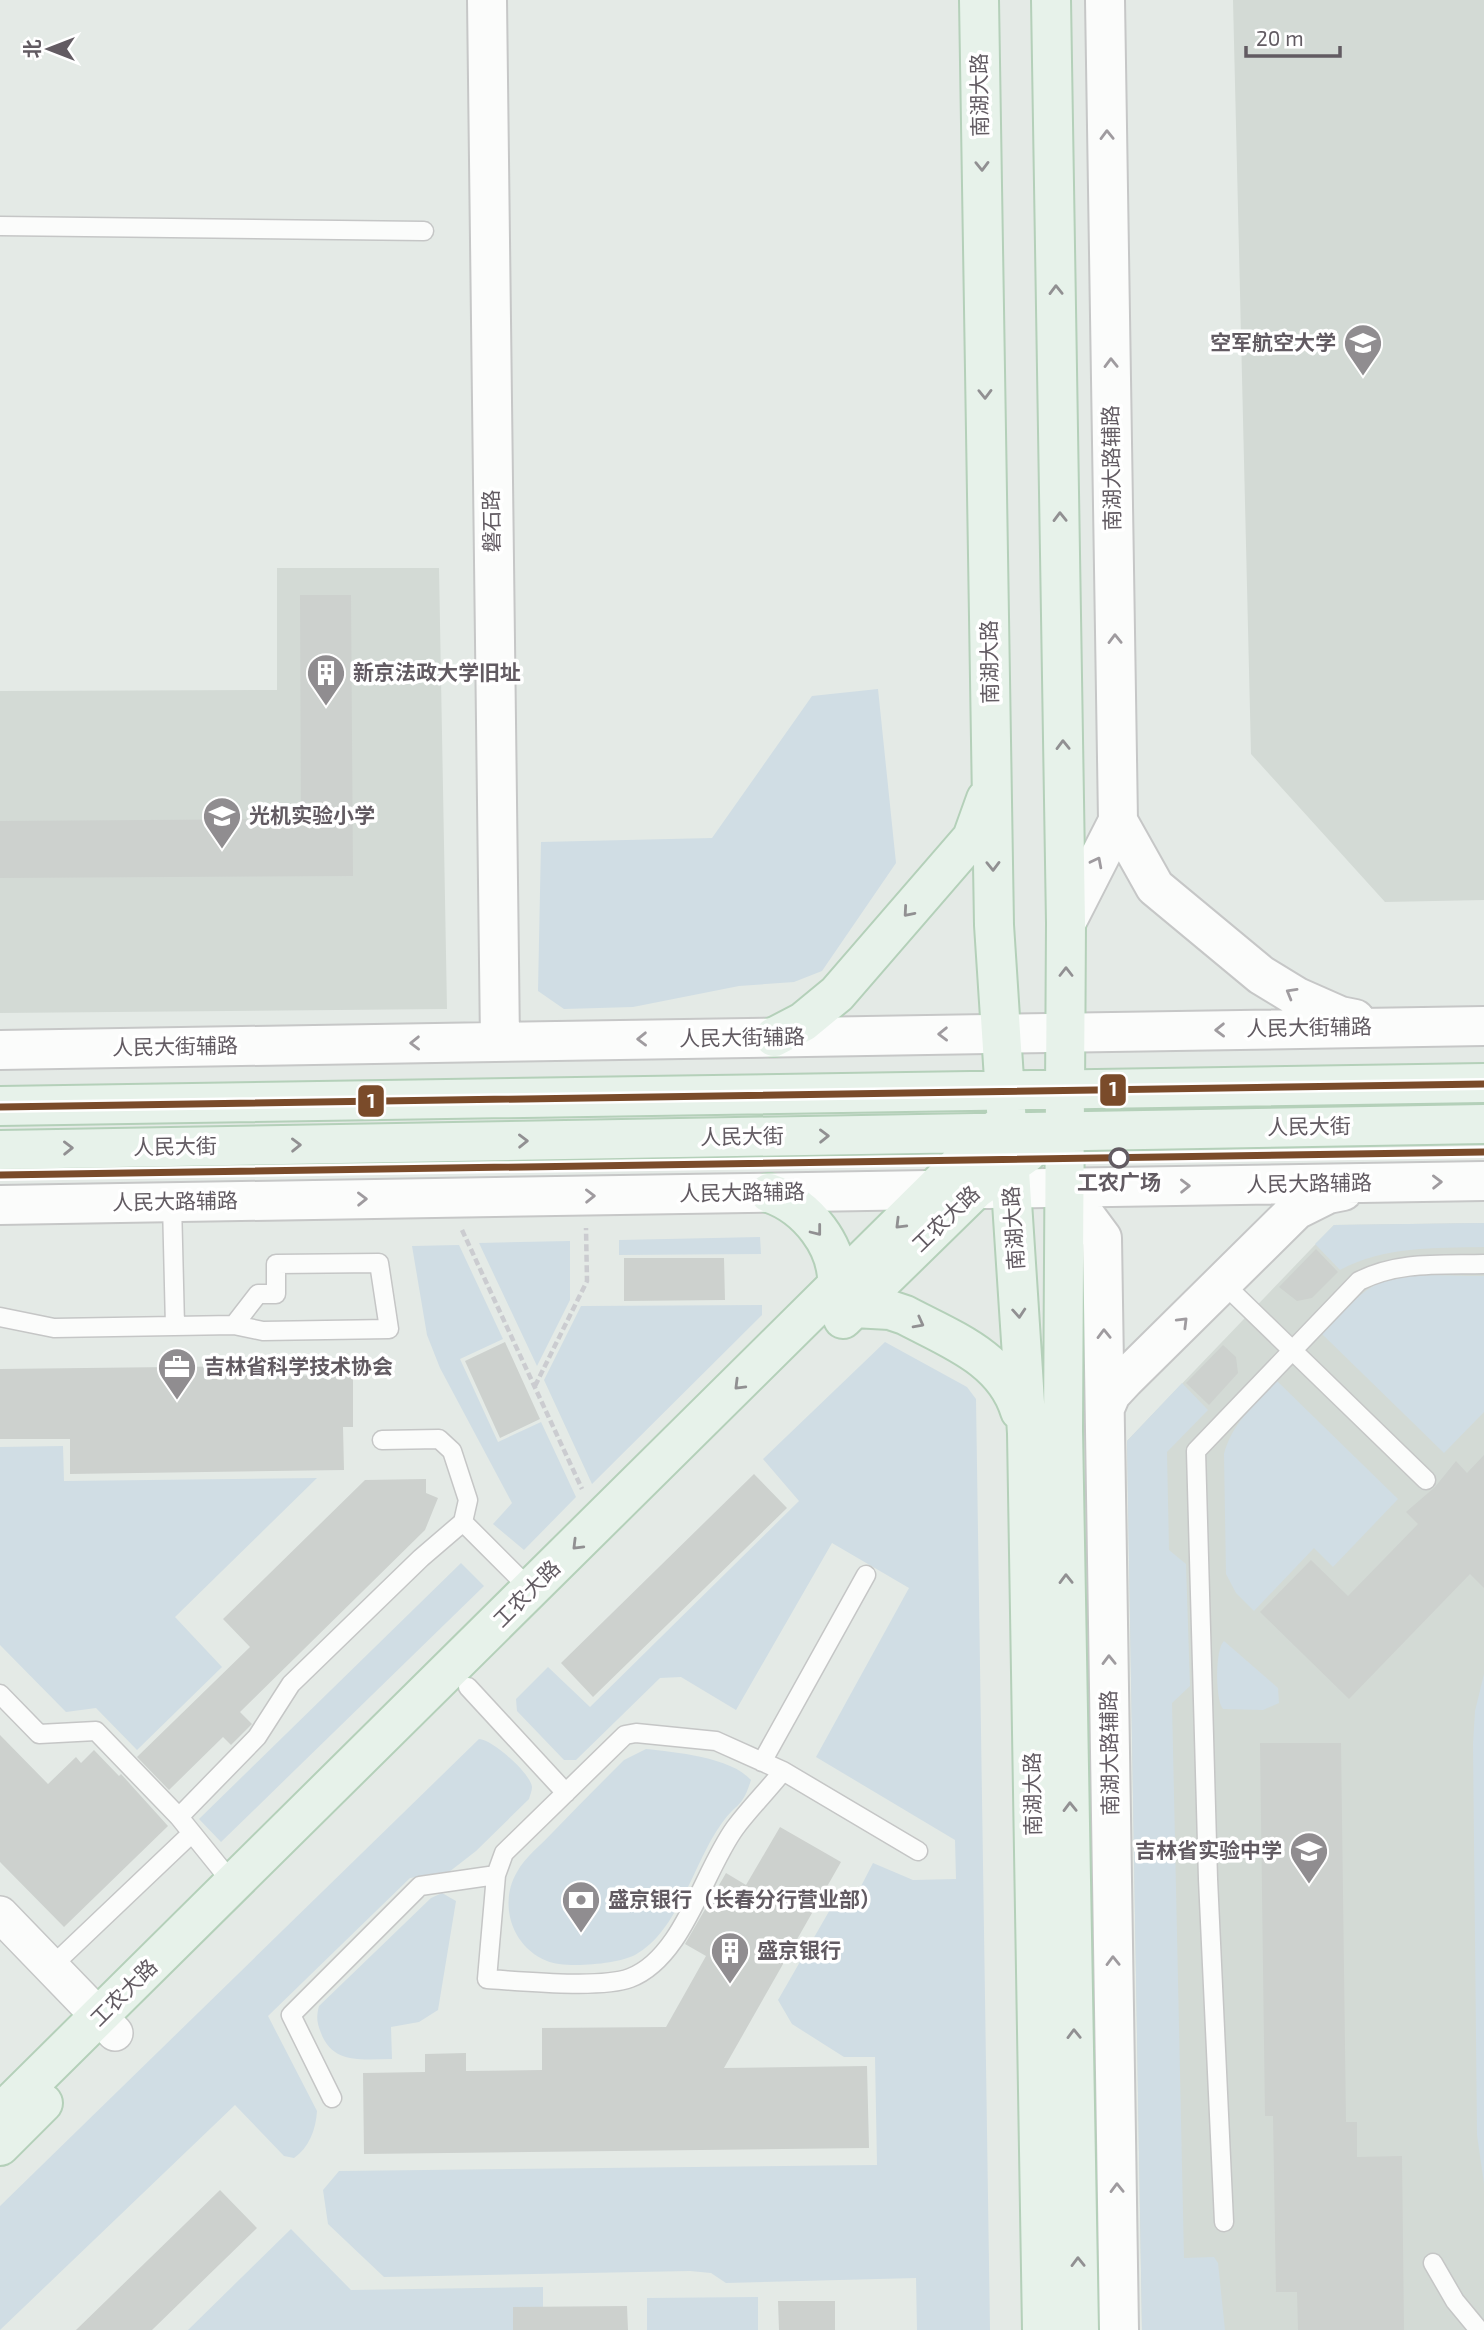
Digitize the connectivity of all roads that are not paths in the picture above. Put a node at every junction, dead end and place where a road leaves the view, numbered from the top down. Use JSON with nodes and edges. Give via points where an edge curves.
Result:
{"nodes":[{"id":1,"x":487,"y":0,"type":"edge"},
{"id":2,"x":979,"y":0,"type":"edge"},
{"id":3,"x":1051,"y":0,"type":"edge"},
{"id":4,"x":1105,"y":0,"type":"edge"},
{"id":5,"x":0,"y":226,"type":"edge"},
{"id":6,"x":424,"y":231,"type":"dead end"},
{"id":7,"x":992,"y":773,"type":"junction"},
{"id":8,"x":1118,"y":821,"type":"junction"},
{"id":9,"x":1066,"y":923,"type":"junction"},
{"id":10,"x":1484,"y":1026,"type":"edge"},
{"id":11,"x":1402,"y":1027,"type":"junction"},
{"id":12,"x":1066,"y":1032,"type":"junction"},
{"id":13,"x":1001,"y":1034,"type":"junction"},
{"id":14,"x":774,"y":1037,"type":"junction"},
{"id":15,"x":500,"y":1042,"type":"junction"},
{"id":16,"x":0,"y":1050,"type":"edge"},
{"id":17,"x":1484,"y":1083,"type":"edge"},
{"id":18,"x":1065,"y":1090,"type":"junction"},
{"id":19,"x":0,"y":1106,"type":"edge"},
{"id":20,"x":1484,"y":1124,"type":"edge"},
{"id":21,"x":1065,"y":1132,"type":"junction"},
{"id":22,"x":1001,"y":1146,"type":"junction"},
{"id":23,"x":0,"y":1150,"type":"edge"},
{"id":24,"x":1484,"y":1181,"type":"edge"},
{"id":25,"x":1391,"y":1182,"type":"junction"},
{"id":26,"x":1065,"y":1188,"type":"junction"},
{"id":27,"x":934,"y":1190,"type":"junction"},
{"id":28,"x":769,"y":1193,"type":"junction"},
{"id":29,"x":172,"y":1202,"type":"junction"},
{"id":30,"x":0,"y":1205,"type":"edge"},
{"id":31,"x":1484,"y":1264,"type":"edge"},
{"id":32,"x":1223,"y":1283,"type":"junction"},
{"id":33,"x":846,"y":1298,"type":"junction"},
{"id":34,"x":0,"y":1317,"type":"edge"},
{"id":35,"x":234,"y":1325,"type":"junction"},
{"id":36,"x":175,"y":1326,"type":"junction"},
{"id":37,"x":1292,"y":1351,"type":"junction"},
{"id":38,"x":1105,"y":1408,"type":"junction"},
{"id":39,"x":1027,"y":1433,"type":"junction"},
{"id":40,"x":382,"y":1440,"type":"dead end"},
{"id":41,"x":1426,"y":1480,"type":"dead end"},
{"id":42,"x":463,"y":1522,"type":"junction"},
{"id":43,"x":866,"y":1575,"type":"dead end"},
{"id":44,"x":531,"y":1590,"type":"junction"},
{"id":45,"x":468,"y":1687,"type":"junction"},
{"id":46,"x":0,"y":1694,"type":"edge"},
{"id":47,"x":762,"y":1762,"type":"junction"},
{"id":48,"x":783,"y":1771,"type":"junction"},
{"id":49,"x":566,"y":1793,"type":"junction"},
{"id":50,"x":179,"y":1817,"type":"junction"},
{"id":51,"x":192,"y":1833,"type":"junction"},
{"id":52,"x":918,"y":1851,"type":"dead end"},
{"id":53,"x":496,"y":1875,"type":"junction"},
{"id":54,"x":234,"y":1885,"type":"junction"},
{"id":55,"x":0,"y":1914,"type":"edge"},
{"id":56,"x":51,"y":1967,"type":"junction"},
{"id":57,"x":108,"y":2025,"type":"junction"},
{"id":58,"x":332,"y":2098,"type":"dead end"},
{"id":59,"x":0,"y":2114,"type":"edge"},
{"id":60,"x":0,"y":2146,"type":"edge"},
{"id":61,"x":1223,"y":2222,"type":"dead end"},
{"id":62,"x":1433,"y":2263,"type":"dead end"},
{"id":63,"x":1042,"y":2330,"type":"edge"},
{"id":64,"x":1079,"y":2330,"type":"edge"},
{"id":65,"x":1119,"y":2330,"type":"edge"},
{"id":66,"x":1479,"y":2330,"type":"edge"}],
"edges":[{"from":1,"to":15,"type":"main road","name":"磐石路"},
{"from":2,"to":7,"type":"main road","name":"南湖大路","one_way":true},
{"from":9,"to":3,"type":"main road","name":"南湖大路","one_way":true},
{"from":8,"to":4,"type":"main road","name":"南湖大路辅路","one_way":true},
{"from":5,"to":6,"type":"lane"},
{"from":7,"to":13,"type":"main road","name":"南湖大路","one_way":true},
{"from":7,"to":14,"type":"main road","one_way":true,"via":[[984,811],[972,838],[837,994]]},
{"from":9,"to":8,"type":"main road","name":"南湖大路辅路","one_way":true},
{"from":11,"to":8,"type":"main road","one_way":true,"via":[[1340,1016],[1261,975],[1155,887]]},
{"from":12,"to":9,"type":"main road","name":"南湖大路","one_way":true},
{"from":10,"to":11,"type":"main road","name":"人民大街辅路"},
{"from":11,"to":12,"type":"main road","name":"人民大街辅路","one_way":true},
{"from":12,"to":13,"type":"main road","name":"人民大街辅路"},
{"from":12,"to":18,"type":"main road","name":"南湖大路"},
{"from":13,"to":14,"type":"main road","name":"人民大街辅路","one_way":true},
{"from":13,"to":22,"type":"main road","name":"南湖大路"},
{"from":14,"to":15,"type":"main road","name":"人民大街辅路","one_way":true},
{"from":15,"to":16,"type":"main road","name":"人民大街辅路","one_way":true},
{"from":17,"to":18,"type":"main road","name":"人民大街"},
{"from":18,"to":21,"type":"main road","name":"南湖大路"},
{"from":18,"to":22,"type":"main road","name":"工农大路"},
{"from":19,"to":22,"type":"main road","name":"人民大街"},
{"from":20,"to":21,"type":"main road","name":"人民大街"},
{"from":21,"to":22,"type":"main road","name":"人民大街"},
{"from":21,"to":26,"type":"main road","name":"南湖大路"},
{"from":23,"to":22,"type":"main road","name":"人民大街","one_way":true},
{"from":22,"to":26,"type":"main road","name":"人民大路辅路"},
{"from":22,"to":27,"type":"main road","name":"工农大路"},
{"from":22,"to":27,"type":"main road","name":"人民大路辅路"},
{"from":22,"to":33,"type":"main road","name":"工农大路"},
{"from":22,"to":39,"type":"main road","name":"南湖大路","one_way":true},
{"from":25,"to":24,"type":"main road","name":"人民大路辅路","one_way":true},
{"from":26,"to":25,"type":"main road","name":"人民大路辅路","one_way":true},
{"from":25,"to":32,"type":"main road","via":[[1328,1194],[1296,1210]]},
{"from":38,"to":26,"type":"main road","name":"南湖大路辅路","one_way":true,"via":[[1102,1238]]},
{"from":64,"to":26,"type":"main road","name":"南湖大路","one_way":true,"via":[[1063,1444]]},
{"from":27,"to":28,"type":"main road","name":"人民大路辅路"},
{"from":27,"to":33,"type":"main road","name":"工农大路","one_way":true},
{"from":29,"to":28,"type":"main road","name":"人民大路辅路","one_way":true},
{"from":28,"to":33,"type":"main road","one_way":true,"via":[[790,1200],[820,1232],[835,1256]]},
{"from":29,"to":30,"type":"main road","name":"人民大路辅路"},
{"from":29,"to":36,"type":"lane"},
{"from":31,"to":37,"type":"lane","via":[[1380,1270],[1359,1282]]},
{"from":32,"to":37,"type":"lane"},
{"from":38,"to":32,"type":"main road","one_way":true,"via":[[1118,1387]]},
{"from":33,"to":39,"type":"main road","one_way":true,"via":[[905,1315],[986,1359],[1015,1394]]},
{"from":33,"to":44,"type":"main road","name":"工农大路","one_way":true},
{"from":33,"to":45,"type":"main road","name":"工农大路"},
{"from":34,"to":36,"type":"lane","via":[[54,1328]]},
{"from":35,"to":35,"type":"lane","via":[[263,1331],[389,1329],[379,1263],[276,1264],[276,1294],[258,1294]]},
{"from":35,"to":36,"type":"lane"},
{"from":37,"to":41,"type":"lane"},
{"from":37,"to":61,"type":"lane","via":[[1196,1451]]},
{"from":65,"to":38,"type":"main road","name":"南湖大路辅路","one_way":true},
{"from":39,"to":63,"type":"main road","name":"南湖大路"},
{"from":40,"to":42,"type":"lane","via":[[439,1439],[452,1451],[468,1500]]},
{"from":42,"to":44,"type":"lane"},
{"from":42,"to":50,"type":"lane","via":[[291,1684],[257,1737]]},
{"from":43,"to":47,"type":"lane"},
{"from":44,"to":54,"type":"main road","name":"工农大路"},
{"from":45,"to":49,"type":"lane"},
{"from":45,"to":57,"type":"main road","name":"工农大路"},
{"from":46,"to":50,"type":"lane","via":[[39,1734],[96,1731]]},
{"from":47,"to":48,"type":"lane"},
{"from":47,"to":49,"type":"lane","via":[[716,1741],[636,1733],[625,1735]]},
{"from":48,"to":52,"type":"lane"},
{"from":48,"to":53,"type":"lane","via":[[734,1829],[667,1951],[650,1969],[627,1980],[487,1979]]},
{"from":49,"to":53,"type":"lane","via":[[504,1853]]},
{"from":50,"to":51,"type":"lane"},
{"from":51,"to":54,"type":"lane"},
{"from":51,"to":56,"type":"lane"},
{"from":53,"to":58,"type":"lane","via":[[420,1885],[291,2015]]},
{"from":54,"to":57,"type":"main road","name":"工农大路"},
{"from":55,"to":56,"type":"street"},
{"from":56,"to":57,"type":"street"},
{"from":57,"to":59,"type":"main road","name":"工农大路"},
{"from":57,"to":60,"type":"main road","name":"工农大路"},
{"from":62,"to":66,"type":"lane"}]}
